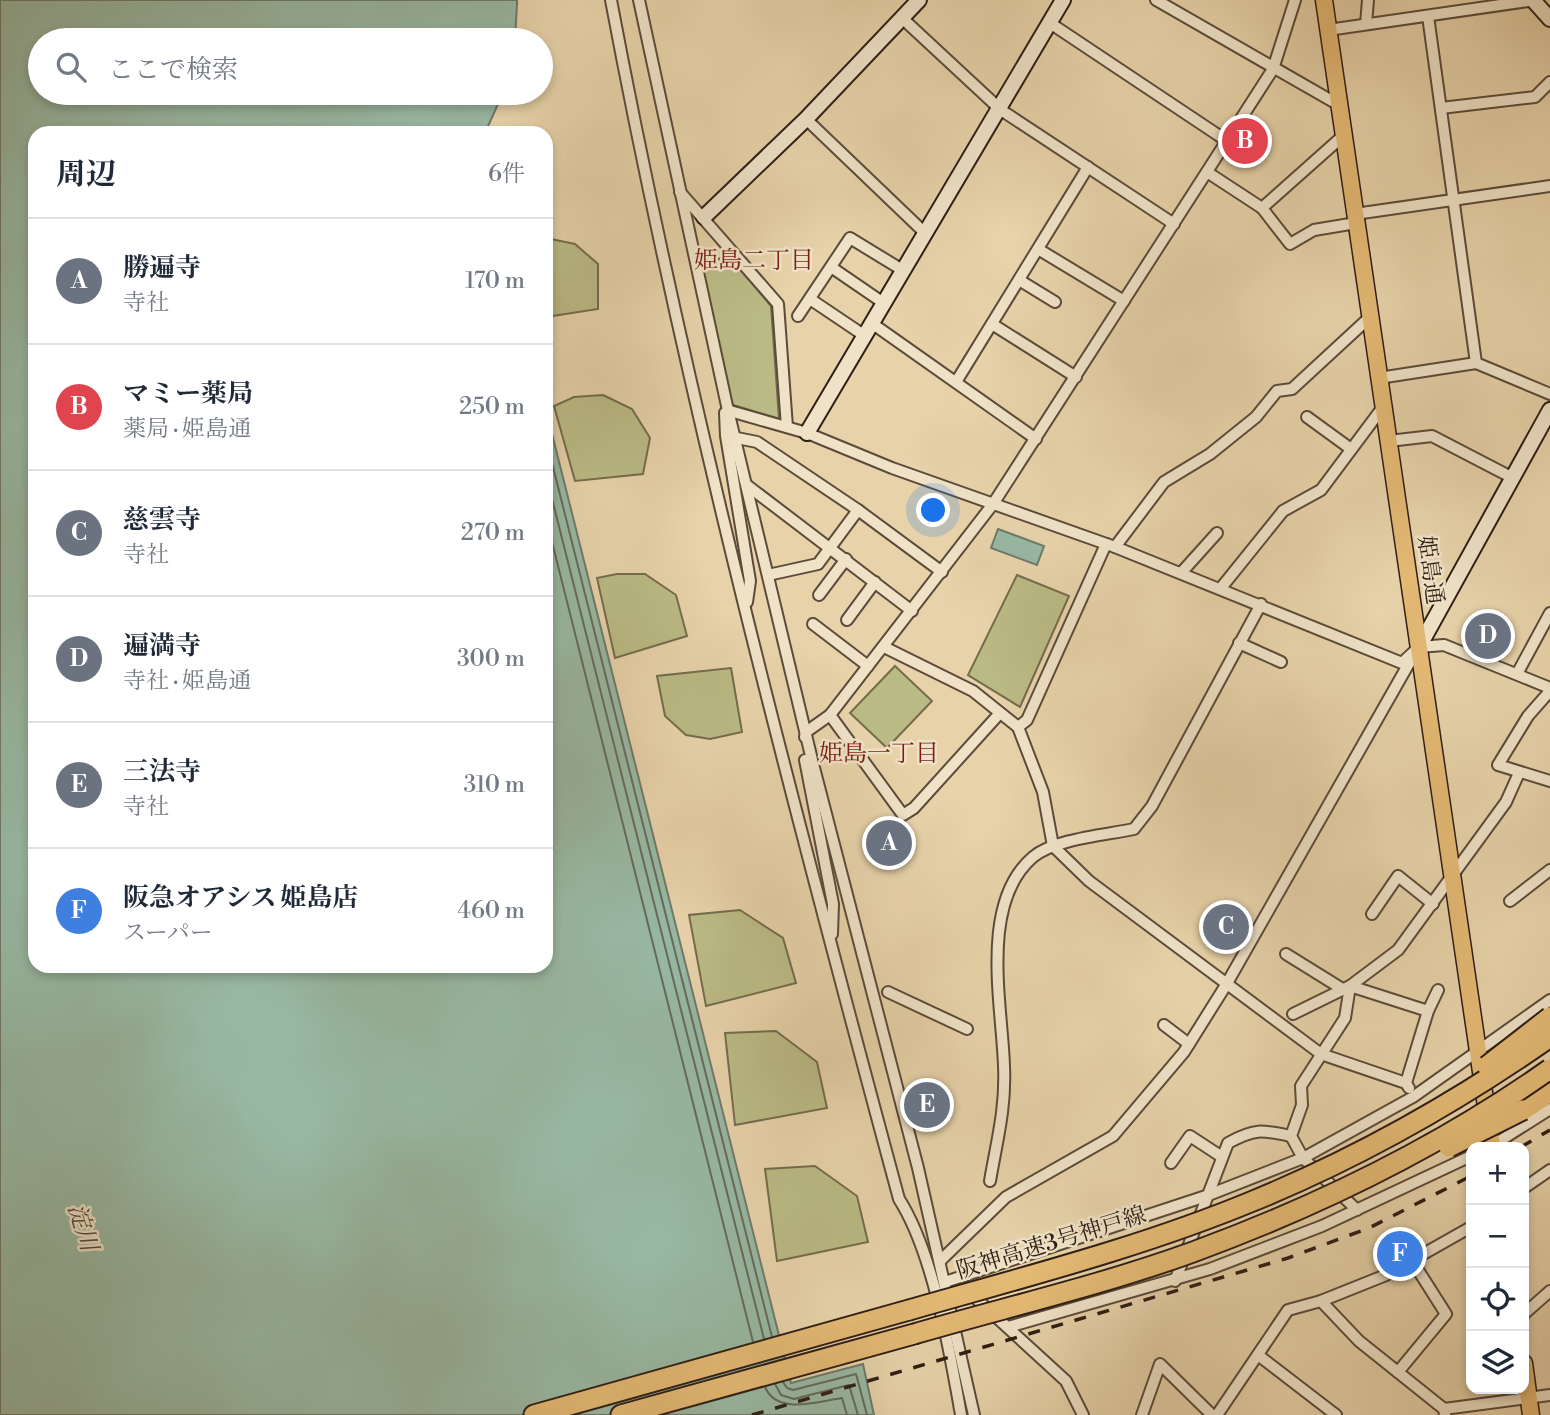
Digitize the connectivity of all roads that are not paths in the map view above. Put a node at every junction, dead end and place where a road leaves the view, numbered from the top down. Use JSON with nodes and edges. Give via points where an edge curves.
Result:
{"nodes":[{"id":1,"x":611,"y":0,"type":"edge"},
{"id":2,"x":639,"y":0,"type":"edge"},
{"id":3,"x":898,"y":0,"type":"edge"},
{"id":4,"x":919,"y":0,"type":"edge"},
{"id":5,"x":1063,"y":0,"type":"edge"},
{"id":6,"x":1156,"y":0,"type":"edge"},
{"id":7,"x":1295,"y":0,"type":"edge"},
{"id":8,"x":1324,"y":0,"type":"edge"},
{"id":9,"x":1368,"y":0,"type":"edge"},
{"id":10,"x":1534,"y":0,"type":"edge"},
{"id":11,"x":1428,"y":16,"type":"junction"},
{"id":12,"x":902,"y":18,"type":"junction"},
{"id":13,"x":1550,"y":19,"type":"edge"},
{"id":14,"x":1050,"y":23,"type":"junction"},
{"id":15,"x":1366,"y":24,"type":"junction"},
{"id":16,"x":1328,"y":30,"type":"junction"},
{"id":17,"x":1273,"y":69,"type":"junction"},
{"id":18,"x":1550,"y":82,"type":"edge"},
{"id":19,"x":1339,"y":105,"type":"junction"},
{"id":20,"x":1441,"y":108,"type":"junction"},
{"id":21,"x":1001,"y":110,"type":"junction"},
{"id":22,"x":806,"y":119,"type":"junction"},
{"id":23,"x":1344,"y":135,"type":"junction"},
{"id":24,"x":1227,"y":141,"type":"junction"},
{"id":25,"x":1087,"y":167,"type":"junction"},
{"id":26,"x":1207,"y":172,"type":"junction"},
{"id":27,"x":1550,"y":186,"type":"edge"},
{"id":28,"x":680,"y":192,"type":"junction"},
{"id":29,"x":1455,"y":200,"type":"junction"},
{"id":30,"x":1262,"y":208,"type":"junction"},
{"id":31,"x":704,"y":217,"type":"junction"},
{"id":32,"x":1355,"y":218,"type":"junction"},
{"id":33,"x":1174,"y":224,"type":"junction"},
{"id":34,"x":926,"y":234,"type":"junction"},
{"id":35,"x":1038,"y":249,"type":"junction"},
{"id":36,"x":831,"y":267,"type":"junction"},
{"id":37,"x":904,"y":271,"type":"junction"},
{"id":38,"x":1019,"y":280,"type":"junction"},
{"id":39,"x":810,"y":299,"type":"junction"},
{"id":40,"x":1124,"y":301,"type":"junction"},
{"id":41,"x":1055,"y":302,"type":"dead end"},
{"id":42,"x":885,"y":304,"type":"junction"},
{"id":43,"x":799,"y":316,"type":"dead end"},
{"id":44,"x":1370,"y":317,"type":"junction"},
{"id":45,"x":992,"y":324,"type":"junction"},
{"id":46,"x":869,"y":330,"type":"junction"},
{"id":47,"x":1476,"y":363,"type":"junction"},
{"id":48,"x":1076,"y":377,"type":"junction"},
{"id":49,"x":1379,"y":378,"type":"junction"},
{"id":50,"x":956,"y":382,"type":"junction"},
{"id":51,"x":1550,"y":394,"type":"edge"},
{"id":52,"x":1383,"y":407,"type":"junction"},
{"id":53,"x":1550,"y":410,"type":"edge"},
{"id":54,"x":730,"y":411,"type":"junction"},
{"id":55,"x":1307,"y":417,"type":"dead end"},
{"id":56,"x":787,"y":427,"type":"junction"},
{"id":57,"x":807,"y":433,"type":"junction"},
{"id":58,"x":737,"y":438,"type":"junction"},
{"id":59,"x":1036,"y":439,"type":"junction"},
{"id":60,"x":1389,"y":441,"type":"junction"},
{"id":61,"x":1352,"y":449,"type":"junction"},
{"id":62,"x":1511,"y":477,"type":"junction"},
{"id":63,"x":748,"y":486,"type":"junction"},
{"id":64,"x":993,"y":504,"type":"junction"},
{"id":65,"x":858,"y":510,"type":"junction"},
{"id":66,"x":1217,"y":533,"type":"dead end"},
{"id":67,"x":1110,"y":546,"type":"junction"},
{"id":68,"x":830,"y":547,"type":"junction"},
{"id":69,"x":846,"y":559,"type":"junction"},
{"id":70,"x":942,"y":572,"type":"junction"},
{"id":71,"x":1181,"y":573,"type":"junction"},
{"id":72,"x":768,"y":575,"type":"junction"},
{"id":73,"x":875,"y":582,"type":"junction"},
{"id":74,"x":1221,"y":588,"type":"junction"},
{"id":75,"x":819,"y":595,"type":"dead end"},
{"id":76,"x":1261,"y":604,"type":"junction"},
{"id":77,"x":746,"y":610,"type":"junction"},
{"id":78,"x":912,"y":611,"type":"junction"},
{"id":79,"x":1550,"y":613,"type":"edge"},
{"id":80,"x":847,"y":620,"type":"dead end"},
{"id":81,"x":813,"y":624,"type":"dead end"},
{"id":82,"x":1239,"y":643,"type":"junction"},
{"id":83,"x":884,"y":647,"type":"junction"},
{"id":84,"x":1419,"y":647,"type":"junction"},
{"id":85,"x":1281,"y":662,"type":"dead end"},
{"id":86,"x":868,"y":666,"type":"junction"},
{"id":87,"x":1517,"y":674,"type":"junction"},
{"id":88,"x":1550,"y":689,"type":"edge"},
{"id":89,"x":1000,"y":713,"type":"junction"},
{"id":90,"x":830,"y":715,"type":"junction"},
{"id":91,"x":1018,"y":727,"type":"junction"},
{"id":92,"x":806,"y":732,"type":"junction"},
{"id":93,"x":1519,"y":773,"type":"junction"},
{"id":94,"x":1550,"y":781,"type":"edge"},
{"id":95,"x":1053,"y":846,"type":"junction"},
{"id":96,"x":1550,"y":870,"type":"edge"},
{"id":97,"x":1453,"y":878,"type":"junction"},
{"id":98,"x":1510,"y":901,"type":"dead end"},
{"id":99,"x":1433,"y":904,"type":"junction"},
{"id":100,"x":1372,"y":914,"type":"dead end"},
{"id":101,"x":831,"y":947,"type":"junction"},
{"id":102,"x":1286,"y":954,"type":"dead end"},
{"id":103,"x":1226,"y":985,"type":"junction"},
{"id":104,"x":1347,"y":988,"type":"junction"},
{"id":105,"x":1438,"y":990,"type":"dead end"},
{"id":106,"x":888,"y":992,"type":"dead end"},
{"id":107,"x":1550,"y":1000,"type":"edge"},
{"id":108,"x":1428,"y":1011,"type":"junction"},
{"id":109,"x":1293,"y":1014,"type":"dead end"},
{"id":110,"x":1550,"y":1017,"type":"edge"},
{"id":111,"x":1164,"y":1025,"type":"dead end"},
{"id":112,"x":967,"y":1029,"type":"dead end"},
{"id":113,"x":1550,"y":1038,"type":"edge"},
{"id":114,"x":1189,"y":1044,"type":"junction"},
{"id":115,"x":1477,"y":1051,"type":"junction"},
{"id":116,"x":1321,"y":1054,"type":"junction"},
{"id":117,"x":1550,"y":1069,"type":"edge"},
{"id":118,"x":1406,"y":1083,"type":"junction"},
{"id":119,"x":1550,"y":1092,"type":"edge"},
{"id":120,"x":1413,"y":1097,"type":"junction"},
{"id":121,"x":1550,"y":1109,"type":"edge"},
{"id":122,"x":1291,"y":1136,"type":"junction"},
{"id":123,"x":1490,"y":1142,"type":"edge"},
{"id":124,"x":1499,"y":1142,"type":"edge"},
{"id":125,"x":1378,"y":1143,"type":"junction"},
{"id":126,"x":1222,"y":1157,"type":"junction"},
{"id":127,"x":1303,"y":1158,"type":"junction"},
{"id":128,"x":1466,"y":1158,"type":"edge"},
{"id":129,"x":1171,"y":1163,"type":"dead end"},
{"id":130,"x":1550,"y":1170,"type":"edge"},
{"id":131,"x":990,"y":1181,"type":"dead end"},
{"id":132,"x":1529,"y":1185,"type":"edge"},
{"id":133,"x":1206,"y":1196,"type":"junction"},
{"id":134,"x":1357,"y":1210,"type":"junction"},
{"id":135,"x":1466,"y":1230,"type":"edge"},
{"id":136,"x":1191,"y":1252,"type":"junction"},
{"id":137,"x":1411,"y":1259,"type":"junction"},
{"id":138,"x":940,"y":1261,"type":"junction"},
{"id":139,"x":1175,"y":1281,"type":"junction"},
{"id":140,"x":945,"y":1282,"type":"junction"},
{"id":141,"x":1550,"y":1291,"type":"edge"},
{"id":142,"x":1321,"y":1301,"type":"junction"},
{"id":143,"x":1529,"y":1310,"type":"edge"},
{"id":144,"x":1009,"y":1327,"type":"junction"},
{"id":145,"x":1258,"y":1355,"type":"junction"},
{"id":146,"x":1398,"y":1372,"type":"junction"},
{"id":147,"x":1528,"y":1394,"type":"edge"},
{"id":148,"x":1550,"y":1395,"type":"edge"},
{"id":149,"x":1529,"y":1398,"type":"junction"},
{"id":150,"x":1445,"y":1412,"type":"edge"},
{"id":151,"x":534,"y":1415,"type":"edge"},
{"id":152,"x":621,"y":1415,"type":"edge"},
{"id":153,"x":961,"y":1415,"type":"edge"},
{"id":154,"x":974,"y":1415,"type":"edge"},
{"id":155,"x":1083,"y":1415,"type":"edge"},
{"id":156,"x":1142,"y":1415,"type":"edge"},
{"id":157,"x":1214,"y":1415,"type":"edge"},
{"id":158,"x":1336,"y":1415,"type":"edge"},
{"id":159,"x":1531,"y":1415,"type":"edge"}],
"edges":[{"from":1,"to":77,"type":"street"},
{"from":2,"to":28,"type":"street"},
{"from":3,"to":12,"type":"street"},
{"from":4,"to":12,"type":"street"},
{"from":5,"to":14,"type":"street"},
{"from":6,"to":17,"type":"street"},
{"from":7,"to":17,"type":"street"},
{"from":8,"to":16,"type":"main road","name":"姫島通"},
{"from":9,"to":15,"type":"street"},
{"from":10,"to":11,"type":"street"},
{"from":10,"to":13,"type":"street"},
{"from":11,"to":15,"type":"street"},
{"from":11,"to":20,"type":"street"},
{"from":12,"to":21,"type":"street"},
{"from":12,"to":22,"type":"street"},
{"from":14,"to":21,"type":"street"},
{"from":14,"to":24,"type":"street"},
{"from":15,"to":16,"type":"street"},
{"from":16,"to":19,"type":"main road","name":"姫島通"},
{"from":17,"to":19,"type":"street"},
{"from":17,"to":24,"type":"street"},
{"from":18,"to":20,"type":"street","via":[[1535,97]]},
{"from":19,"to":23,"type":"main road","name":"姫島通"},
{"from":20,"to":29,"type":"street"},
{"from":21,"to":25,"type":"street"},
{"from":21,"to":34,"type":"street"},
{"from":22,"to":31,"type":"street"},
{"from":22,"to":34,"type":"street"},
{"from":23,"to":30,"type":"street"},
{"from":23,"to":32,"type":"main road","name":"姫島通"},
{"from":24,"to":26,"type":"street"},
{"from":25,"to":33,"type":"street"},
{"from":25,"to":35,"type":"street"},
{"from":26,"to":30,"type":"street"},
{"from":26,"to":33,"type":"street"},
{"from":27,"to":29,"type":"street"},
{"from":28,"to":31,"type":"street"},
{"from":28,"to":54,"type":"street"},
{"from":29,"to":32,"type":"street"},
{"from":29,"to":47,"type":"street"},
{"from":30,"to":32,"type":"street","via":[[1290,244],[1314,230]]},
{"from":31,"to":56,"type":"street","via":[[778,304]]},
{"from":32,"to":44,"type":"main road","name":"姫島通"},
{"from":33,"to":40,"type":"street"},
{"from":34,"to":37,"type":"street"},
{"from":35,"to":38,"type":"street"},
{"from":35,"to":40,"type":"street"},
{"from":36,"to":37,"type":"street","via":[[850,238]]},
{"from":36,"to":39,"type":"street"},
{"from":36,"to":42,"type":"street"},
{"from":37,"to":42,"type":"street"},
{"from":38,"to":41,"type":"street"},
{"from":38,"to":45,"type":"street"},
{"from":39,"to":43,"type":"street"},
{"from":39,"to":46,"type":"street"},
{"from":40,"to":48,"type":"street"},
{"from":42,"to":46,"type":"street"},
{"from":44,"to":49,"type":"main road","name":"姫島通"},
{"from":44,"to":67,"type":"street","via":[[1292,389],[1277,391],[1246,425],[1210,454],[1164,482]]},
{"from":45,"to":48,"type":"street"},
{"from":45,"to":50,"type":"street"},
{"from":46,"to":50,"type":"street"},
{"from":46,"to":57,"type":"street"},
{"from":47,"to":49,"type":"street"},
{"from":47,"to":51,"type":"street"},
{"from":48,"to":59,"type":"street"},
{"from":49,"to":52,"type":"main road","name":"姫島通"},
{"from":50,"to":59,"type":"street"},
{"from":52,"to":60,"type":"main road","name":"姫島通"},
{"from":52,"to":61,"type":"street"},
{"from":53,"to":62,"type":"street"},
{"from":54,"to":56,"type":"street"},
{"from":54,"to":58,"type":"street"},
{"from":54,"to":77,"type":"street","via":[[725,413],[726,436],[750,581]]},
{"from":55,"to":61,"type":"street"},
{"from":56,"to":57,"type":"street"},
{"from":57,"to":64,"type":"street"},
{"from":58,"to":63,"type":"street"},
{"from":58,"to":65,"type":"street","via":[[757,442]]},
{"from":59,"to":64,"type":"street"},
{"from":60,"to":62,"type":"street","via":[[1432,436]]},
{"from":60,"to":84,"type":"main road","name":"姫島通"},
{"from":61,"to":74,"type":"street","via":[[1321,490],[1283,510]]},
{"from":62,"to":84,"type":"street"},
{"from":63,"to":68,"type":"street"},
{"from":63,"to":72,"type":"street"},
{"from":64,"to":67,"type":"street"},
{"from":64,"to":70,"type":"street"},
{"from":65,"to":68,"type":"street"},
{"from":65,"to":70,"type":"street"},
{"from":66,"to":71,"type":"street"},
{"from":67,"to":71,"type":"street"},
{"from":67,"to":91,"type":"street","via":[[1027,720]]},
{"from":68,"to":69,"type":"street"},
{"from":68,"to":72,"type":"street","via":[[818,564]]},
{"from":69,"to":73,"type":"street"},
{"from":69,"to":75,"type":"street"},
{"from":70,"to":78,"type":"street"},
{"from":71,"to":74,"type":"street"},
{"from":72,"to":92,"type":"street"},
{"from":73,"to":78,"type":"street"},
{"from":73,"to":80,"type":"street"},
{"from":74,"to":76,"type":"street"},
{"from":76,"to":82,"type":"street"},
{"from":76,"to":84,"type":"street","via":[[1402,663]]},
{"from":77,"to":101,"type":"street"},
{"from":78,"to":83,"type":"street"},
{"from":79,"to":87,"type":"street"},
{"from":81,"to":86,"type":"street"},
{"from":82,"to":85,"type":"street"},
{"from":82,"to":95,"type":"street","via":[[1152,806],[1134,829]]},
{"from":83,"to":86,"type":"street"},
{"from":83,"to":89,"type":"street","via":[[973,691]]},
{"from":84,"to":87,"type":"street","via":[[1444,645]]},
{"from":84,"to":97,"type":"main road","name":"姫島通"},
{"from":84,"to":103,"type":"street"},
{"from":86,"to":90,"type":"street"},
{"from":87,"to":88,"type":"street"},
{"from":88,"to":93,"type":"street","via":[[1498,765]]},
{"from":89,"to":90,"type":"street","via":[[903,815]]},
{"from":89,"to":91,"type":"street"},
{"from":90,"to":92,"type":"street"},
{"from":91,"to":95,"type":"street","via":[[1043,792]]},
{"from":92,"to":101,"type":"street","via":[[803,746],[834,904]]},
{"from":92,"to":138,"type":"street"},
{"from":93,"to":94,"type":"street"},
{"from":93,"to":97,"type":"street","via":[[1506,802]]},
{"from":95,"to":103,"type":"street","via":[[1089,881]]},
{"from":95,"to":131,"type":"street","via":[[1033,856],[1016,876],[1000,922],[1003,1122]]},
{"from":96,"to":98,"type":"street"},
{"from":97,"to":99,"type":"street"},
{"from":97,"to":115,"type":"main road","name":"姫島通"},
{"from":99,"to":100,"type":"street","via":[[1398,876]]},
{"from":99,"to":104,"type":"street","via":[[1398,950]]},
{"from":101,"to":153,"type":"street","via":[[899,1199],[912,1220],[932,1283]]},
{"from":102,"to":104,"type":"street"},
{"from":103,"to":114,"type":"street"},
{"from":103,"to":116,"type":"street"},
{"from":104,"to":108,"type":"street"},
{"from":104,"to":109,"type":"street"},
{"from":104,"to":116,"type":"street","via":[[1345,1018]]},
{"from":105,"to":108,"type":"street"},
{"from":106,"to":112,"type":"street"},
{"from":107,"to":115,"type":"street"},
{"from":108,"to":118,"type":"street"},
{"from":110,"to":125,"type":"highway","bridge":true},
{"from":111,"to":114,"type":"street"},
{"from":113,"to":125,"type":"highway","name":"阪神高速3号神戸線","bridge":true},
{"from":114,"to":138,"type":"street","via":[[1113,1136],[1006,1197]]},
{"from":115,"to":120,"type":"street"},
{"from":115,"to":123,"type":"main road","name":"姫島通"},
{"from":116,"to":118,"type":"street"},
{"from":116,"to":122,"type":"street","via":[[1301,1086],[1303,1105]]},
{"from":117,"to":136,"type":"highway","bridge":true,"via":[[1457,1129],[1388,1166]]},
{"from":118,"to":120,"type":"street"},
{"from":119,"to":136,"type":"highway","bridge":true,"via":[[1523,1110],[1338,1198],[1261,1231]]},
{"from":120,"to":127,"type":"street"},
{"from":121,"to":124,"type":"street"},
{"from":122,"to":126,"type":"street","via":[[1248,1131],[1228,1143]]},
{"from":122,"to":127,"type":"street"},
{"from":125,"to":151,"type":"highway","name":"阪神高速3号神戸線","bridge":true,"via":[[1252,1202],[1113,1251]]},
{"from":126,"to":129,"type":"street","via":[[1190,1136]]},
{"from":126,"to":133,"type":"street"},
{"from":127,"to":133,"type":"street"},
{"from":127,"to":134,"type":"street"},
{"from":128,"to":134,"type":"street"},
{"from":130,"to":132,"type":"street"},
{"from":133,"to":139,"type":"street"},
{"from":133,"to":140,"type":"street"},
{"from":134,"to":139,"type":"street"},
{"from":135,"to":137,"type":"street"},
{"from":136,"to":152,"type":"highway","bridge":true},
{"from":137,"to":142,"type":"street","via":[[1386,1275]]},
{"from":137,"to":146,"type":"street","via":[[1446,1314]]},
{"from":138,"to":140,"type":"street"},
{"from":139,"to":144,"type":"street"},
{"from":140,"to":144,"type":"street","via":[[974,1296]]},
{"from":140,"to":154,"type":"street"},
{"from":141,"to":143,"type":"street"},
{"from":142,"to":145,"type":"street","via":[[1288,1310]]},
{"from":142,"to":146,"type":"street","via":[[1359,1341]]},
{"from":144,"to":155,"type":"street","via":[[1066,1381]]},
{"from":145,"to":157,"type":"street"},
{"from":145,"to":158,"type":"street"},
{"from":146,"to":150,"type":"street"},
{"from":147,"to":149,"type":"main road"},
{"from":148,"to":149,"type":"street"},
{"from":149,"to":150,"type":"street"},
{"from":149,"to":159,"type":"main road"},
{"from":156,"to":157,"type":"street","via":[[1160,1364]]}]}
